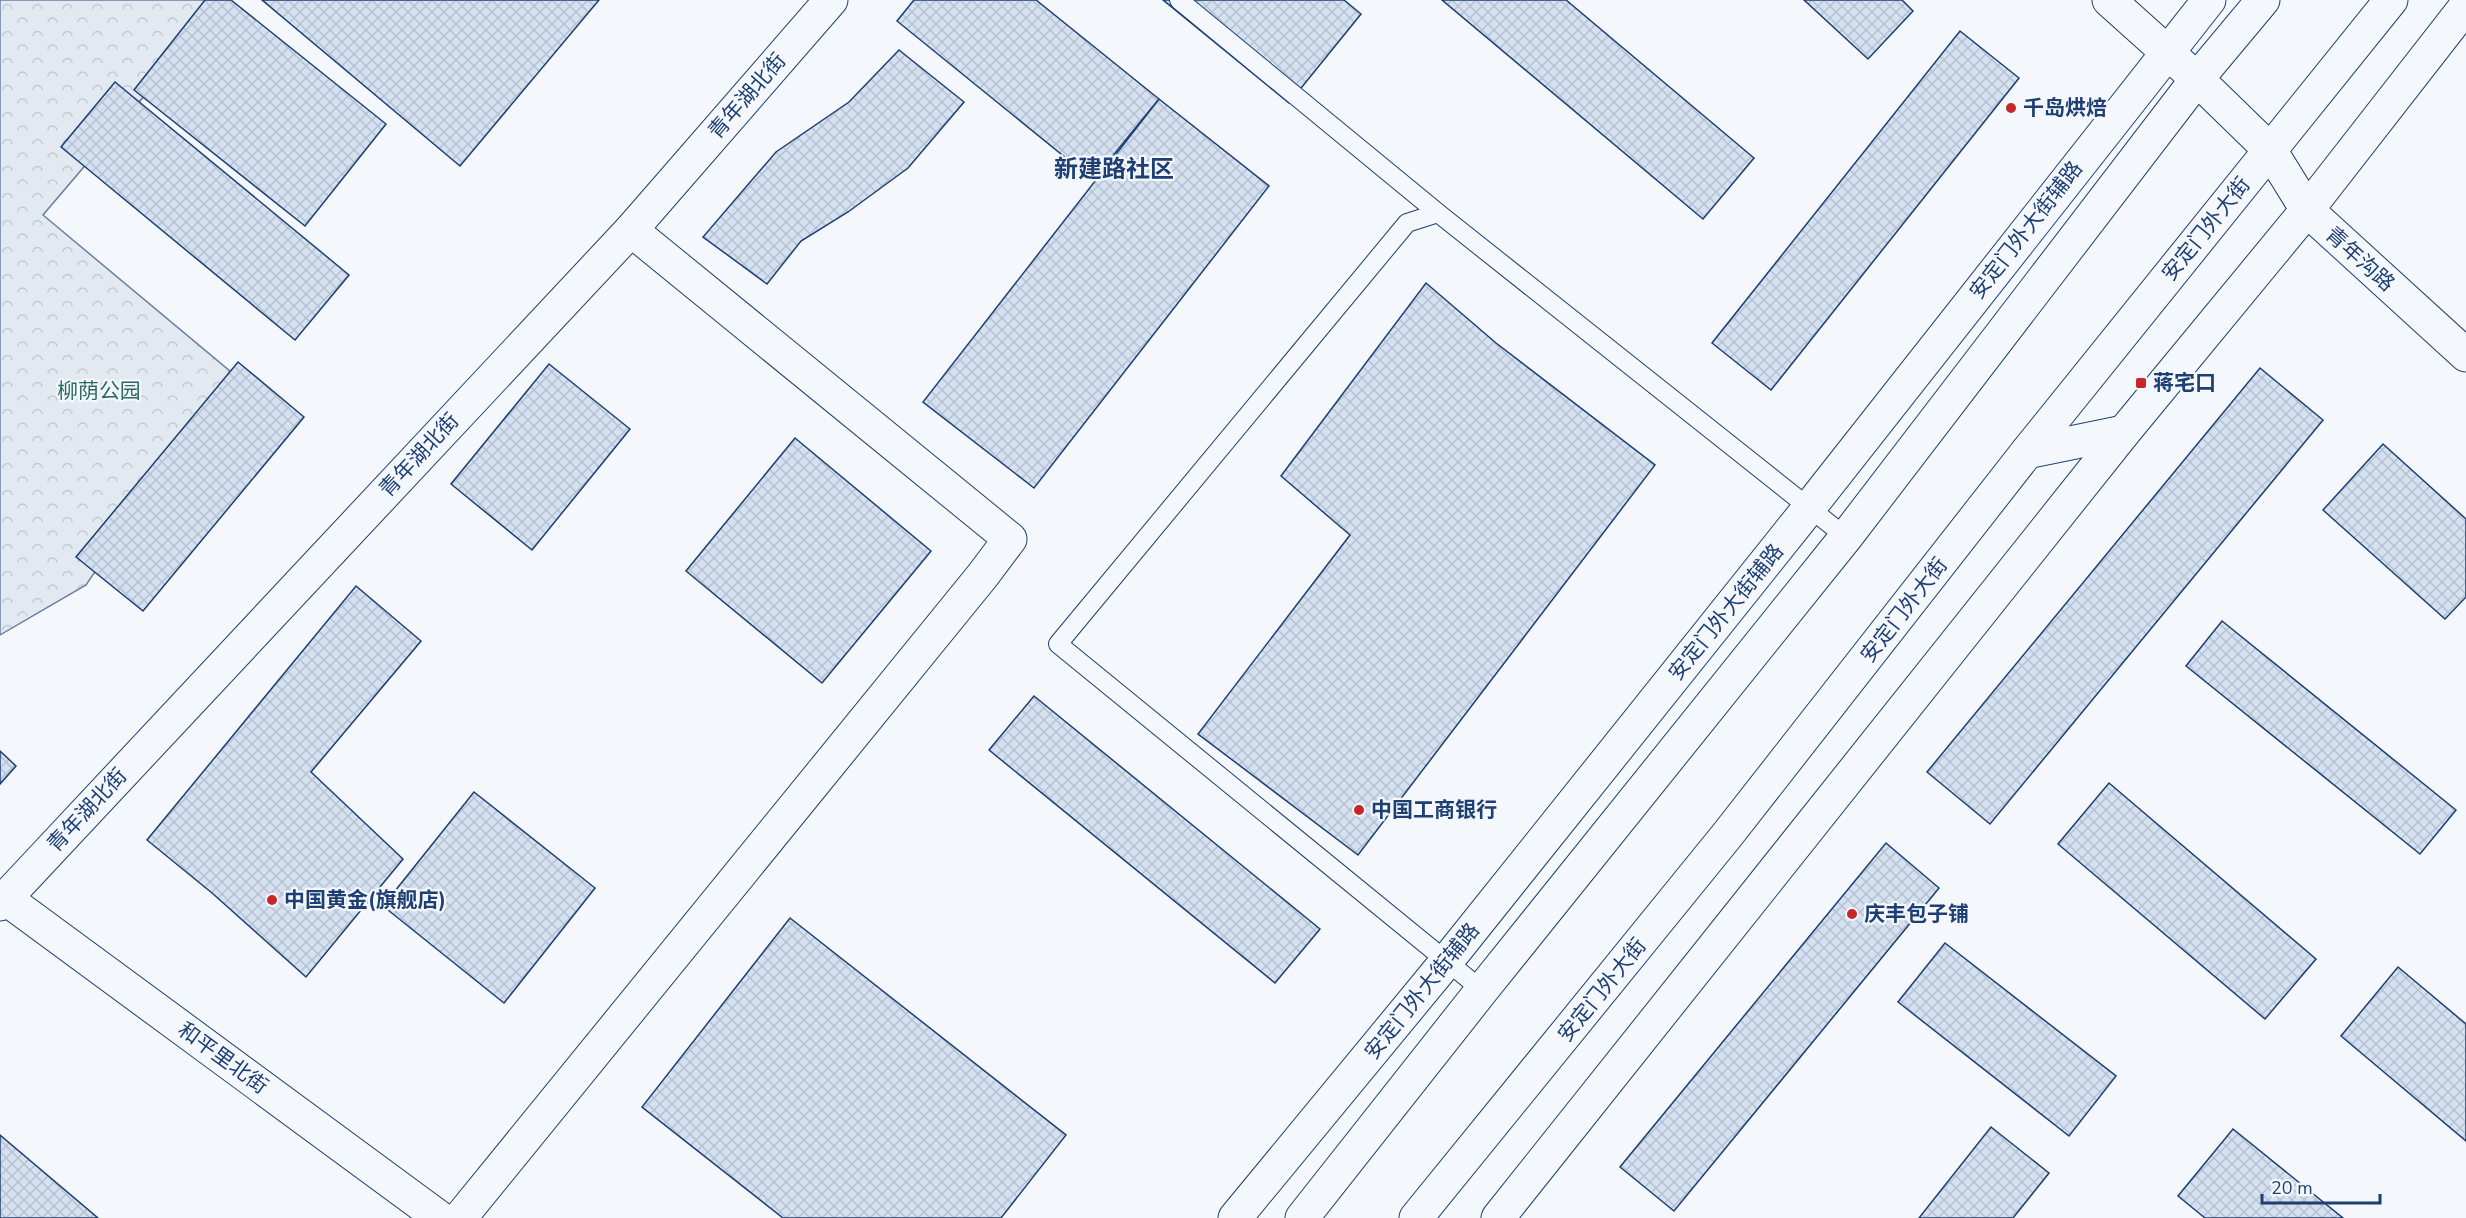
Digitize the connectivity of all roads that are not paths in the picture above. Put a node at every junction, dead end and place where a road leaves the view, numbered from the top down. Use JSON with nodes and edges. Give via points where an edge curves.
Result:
{"nodes":[{"id":1,"x":831,"y":0,"type":"edge"},
{"id":2,"x":1179,"y":0,"type":"edge"},
{"id":3,"x":2109,"y":0,"type":"edge"},
{"id":4,"x":2209,"y":0,"type":"edge"},
{"id":5,"x":2264,"y":0,"type":"edge"},
{"id":6,"x":2391,"y":0,"type":"edge"},
{"id":7,"x":2466,"y":6,"type":"edge"},
{"id":8,"x":2166,"y":51,"type":"junction"},
{"id":9,"x":2197,"y":79,"type":"junction"},
{"id":10,"x":2270,"y":150,"type":"junction"},
{"id":11,"x":2307,"y":210,"type":"junction"},
{"id":12,"x":1438,"y":213,"type":"junction"},
{"id":13,"x":630,"y":230,"type":"junction"},
{"id":14,"x":2466,"y":355,"type":"edge"},
{"id":15,"x":2124,"y":432,"type":"junction"},
{"id":16,"x":2027,"y":452,"type":"junction"},
{"id":17,"x":1809,"y":508,"type":"junction"},
{"id":18,"x":1846,"y":537,"type":"junction"},
{"id":19,"x":3,"y":901,"type":"edge"},
{"id":20,"x":1446,"y":962,"type":"junction"},
{"id":21,"x":1482,"y":990,"type":"junction"},
{"id":22,"x":440,"y":1218,"type":"edge"},
{"id":23,"x":460,"y":1218,"type":"edge"},
{"id":24,"x":1235,"y":1218,"type":"edge"},
{"id":25,"x":1302,"y":1218,"type":"edge"},
{"id":26,"x":1416,"y":1218,"type":"edge"},
{"id":27,"x":1498,"y":1218,"type":"edge"}],
"edges":[{"from":1,"to":13,"type":"street","name":"青年湖北街"},
{"from":2,"to":12,"type":"lane"},
{"from":3,"to":8,"type":"street","name":"青年沟路"},
{"from":4,"to":8,"type":"street","name":"安定门外大街辅路"},
{"from":5,"to":9,"type":"street"},
{"from":6,"to":10,"type":"street","name":"安定门外大街"},
{"from":7,"to":11,"type":"street"},
{"from":8,"to":9,"type":"street","name":"青年沟路"},
{"from":8,"to":17,"type":"street","name":"安定门外大街辅路"},
{"from":9,"to":10,"type":"street","name":"青年沟路"},
{"from":9,"to":18,"type":"street"},
{"from":10,"to":11,"type":"street","name":"青年沟路"},
{"from":10,"to":16,"type":"street","name":"安定门外大街"},
{"from":11,"to":14,"type":"street","name":"青年沟路"},
{"from":11,"to":15,"type":"street"},
{"from":12,"to":17,"type":"lane"},
{"from":12,"to":20,"type":"lane","via":[[1407,223],[1058,644]]},
{"from":13,"to":19,"type":"street","name":"青年湖北街"},
{"from":13,"to":23,"type":"street","via":[[1010,539]]},
{"from":15,"to":16,"type":"street"},
{"from":15,"to":27,"type":"street"},
{"from":16,"to":26,"type":"street","name":"安定门外大街","via":[[1728,834]]},
{"from":17,"to":18,"type":"lane"},
{"from":17,"to":20,"type":"street","name":"安定门外大街辅路"},
{"from":18,"to":21,"type":"street"},
{"from":19,"to":22,"type":"street","name":"和平里北街"},
{"from":20,"to":21,"type":"lane"},
{"from":20,"to":24,"type":"street","name":"安定门外大街辅路"},
{"from":21,"to":25,"type":"street"}]}
